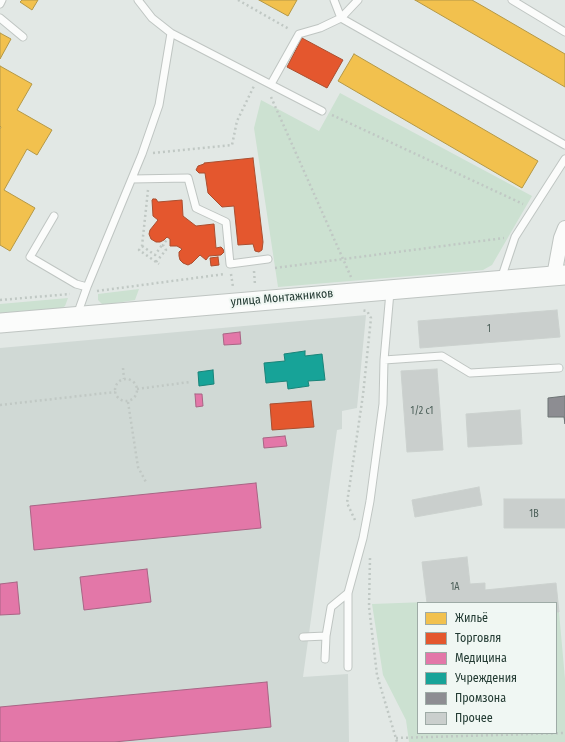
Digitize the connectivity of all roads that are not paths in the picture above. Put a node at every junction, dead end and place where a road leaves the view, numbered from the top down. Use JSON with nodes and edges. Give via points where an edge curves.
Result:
{"nodes":[{"id":1,"x":2,"y":0,"type":"edge"},
{"id":2,"x":138,"y":0,"type":"edge"},
{"id":3,"x":334,"y":0,"type":"edge"},
{"id":4,"x":358,"y":0,"type":"edge"},
{"id":5,"x":512,"y":0,"type":"edge"},
{"id":6,"x":0,"y":4,"type":"edge"},
{"id":7,"x":0,"y":18,"type":"edge"},
{"id":8,"x":341,"y":18,"type":"junction"},
{"id":9,"x":565,"y":32,"type":"edge"},
{"id":10,"x":171,"y":33,"type":"junction"},
{"id":11,"x":23,"y":37,"type":"dead end"},
{"id":12,"x":271,"y":84,"type":"junction"},
{"id":13,"x":322,"y":111,"type":"road end"},
{"id":14,"x":565,"y":145,"type":"edge"},
{"id":15,"x":565,"y":159,"type":"edge"},
{"id":16,"x":132,"y":179,"type":"junction"},
{"id":17,"x":54,"y":216,"type":"dead end"},
{"id":18,"x":565,"y":228,"type":"edge"},
{"id":19,"x":268,"y":259,"type":"dead end"},
{"id":20,"x":560,"y":276,"type":"edge"},
{"id":21,"x":500,"y":280,"type":"junction"},
{"id":22,"x":87,"y":287,"type":"junction"},
{"id":23,"x":390,"y":290,"type":"junction"},
{"id":24,"x":77,"y":316,"type":"junction"},
{"id":25,"x":0,"y":323,"type":"edge"},
{"id":26,"x":384,"y":360,"type":"junction"},
{"id":27,"x":559,"y":368,"type":"dead end"},
{"id":28,"x":348,"y":593,"type":"junction"},
{"id":29,"x":326,"y":636,"type":"junction"},
{"id":30,"x":303,"y":637,"type":"dead end"},
{"id":31,"x":325,"y":659,"type":"dead end"},
{"id":32,"x":348,"y":667,"type":"dead end"}],
"edges":[{"from":1,"to":6,"type":"lane"},
{"from":2,"to":10,"type":"lane","via":[[152,18]]},
{"from":3,"to":8,"type":"lane"},
{"from":4,"to":8,"type":"lane"},
{"from":5,"to":9,"type":"lane"},
{"from":7,"to":11,"type":"lane"},
{"from":8,"to":12,"type":"lane","via":[[299,34]]},
{"from":8,"to":14,"type":"lane"},
{"from":10,"to":12,"type":"lane"},
{"from":10,"to":16,"type":"lane","via":[[159,105]]},
{"from":12,"to":13,"type":"lane"},
{"from":15,"to":21,"type":"lane","via":[[515,237]]},
{"from":16,"to":19,"type":"lane","via":[[188,178],[196,208],[226,222],[230,264]]},
{"from":16,"to":22,"type":"lane"},
{"from":17,"to":22,"type":"lane","via":[[30,257],[76,284]]},
{"from":18,"to":20,"type":"street","via":[[561,238]]},
{"from":20,"to":21,"type":"main road","name":"улица Монтажников"},
{"from":21,"to":23,"type":"main road","name":"улица Монтажников"},
{"from":22,"to":24,"type":"lane"},
{"from":23,"to":24,"type":"main road","name":"улица Монтажников"},
{"from":23,"to":26,"type":"lane"},
{"from":24,"to":25,"type":"main road","name":"улица Монтажников"},
{"from":26,"to":27,"type":"lane","via":[[442,356],[470,373]]},
{"from":26,"to":28,"type":"lane","via":[[383,404],[370,501]]},
{"from":28,"to":29,"type":"lane","via":[[331,607]]},
{"from":28,"to":32,"type":"lane"},
{"from":29,"to":30,"type":"lane"},
{"from":29,"to":31,"type":"lane"}]}
